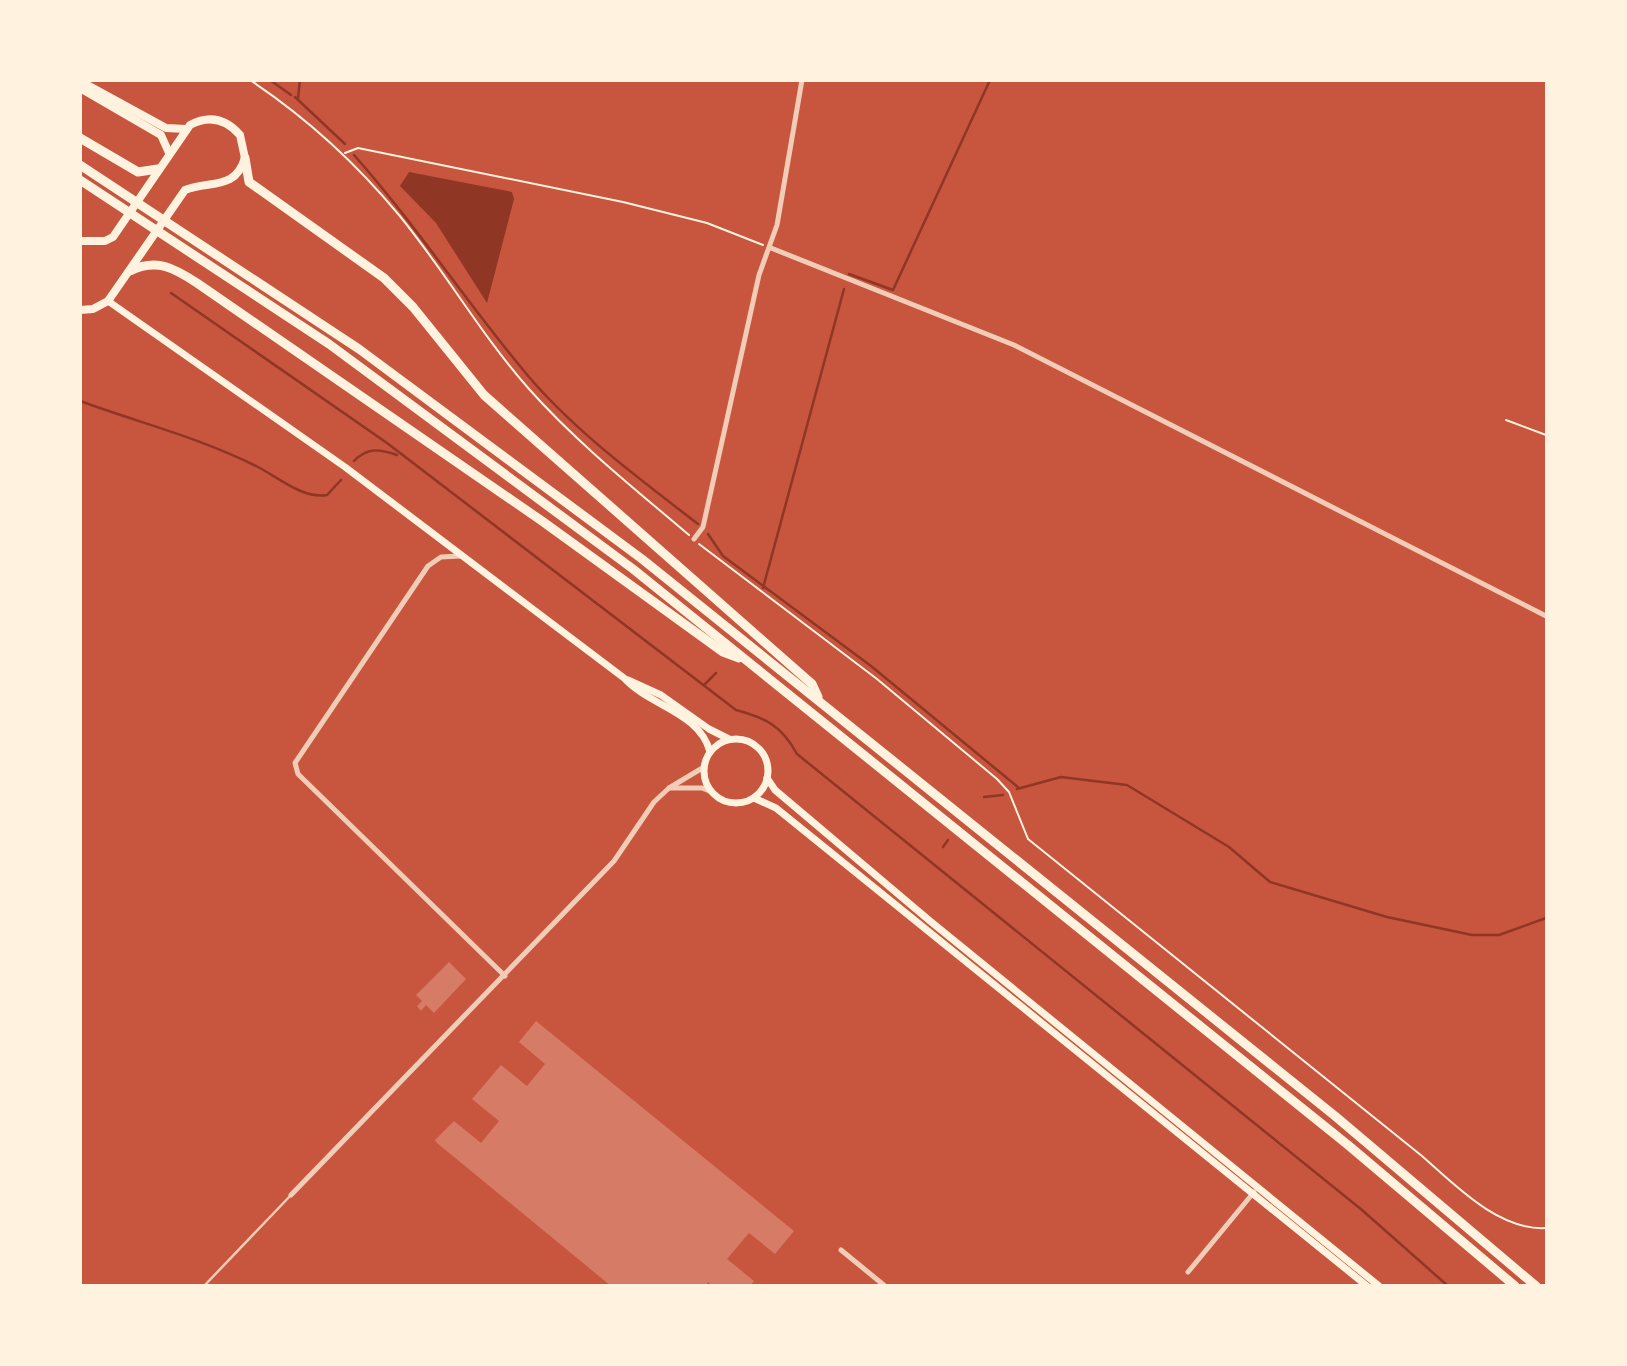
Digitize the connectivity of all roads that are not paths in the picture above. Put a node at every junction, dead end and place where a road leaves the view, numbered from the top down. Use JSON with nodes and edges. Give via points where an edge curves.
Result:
{"nodes":[{"id":1,"x":802,"y":80,"type":"edge"},
{"id":2,"x":80,"y":81,"type":"edge"},
{"id":3,"x":80,"y":88,"type":"edge"},
{"id":4,"x":186,"y":129,"type":"junction"},
{"id":5,"x":80,"y":138,"type":"edge"},
{"id":6,"x":169,"y":153,"type":"junction"},
{"id":7,"x":245,"y":158,"type":"junction"},
{"id":8,"x":80,"y":164,"type":"edge"},
{"id":9,"x":158,"y":169,"type":"junction"},
{"id":10,"x":80,"y":180,"type":"edge"},
{"id":11,"x":80,"y":241,"type":"edge"},
{"id":12,"x":771,"y":248,"type":"junction"},
{"id":13,"x":130,"y":271,"type":"junction"},
{"id":14,"x":108,"y":301,"type":"junction"},
{"id":15,"x":80,"y":310,"type":"edge"},
{"id":16,"x":694,"y":539,"type":"road end"},
{"id":17,"x":467,"y":557,"type":"junction"},
{"id":18,"x":1546,"y":616,"type":"edge"},
{"id":19,"x":746,"y":660,"type":"junction"},
{"id":20,"x":624,"y":678,"type":"junction"},
{"id":21,"x":821,"y":702,"type":"junction"},
{"id":22,"x":731,"y":739,"type":"junction"},
{"id":23,"x":710,"y":752,"type":"junction"},
{"id":24,"x":704,"y":767,"type":"junction"},
{"id":25,"x":767,"y":778,"type":"junction"},
{"id":26,"x":669,"y":788,"type":"junction"},
{"id":27,"x":712,"y":792,"type":"junction"},
{"id":28,"x":754,"y":798,"type":"junction"},
{"id":29,"x":505,"y":976,"type":"junction"},
{"id":30,"x":1254,"y":1192,"type":"junction"},
{"id":31,"x":291,"y":1195,"type":"joint"},
{"id":32,"x":841,"y":1250,"type":"dead end"},
{"id":33,"x":1188,"y":1272,"type":"dead end"},
{"id":34,"x":204,"y":1286,"type":"edge"},
{"id":35,"x":885,"y":1286,"type":"edge"},
{"id":36,"x":1367,"y":1286,"type":"edge"},
{"id":37,"x":1379,"y":1286,"type":"edge"},
{"id":38,"x":1515,"y":1286,"type":"edge"},
{"id":39,"x":1536,"y":1286,"type":"edge"}],
"edges":[{"from":1,"to":12,"type":"street"},
{"from":2,"to":4,"type":"highway","via":[[166,128]]},
{"from":3,"to":6,"type":"highway","via":[[160,135]]},
{"from":4,"to":6,"type":"highway"},
{"from":4,"to":7,"type":"highway","via":[[200,120],[222,121],[240,135]]},
{"from":5,"to":9,"type":"highway","via":[[138,172]]},
{"from":6,"to":9,"type":"highway"},
{"from":7,"to":13,"type":"highway","via":[[240,171],[225,183],[185,190]]},
{"from":7,"to":21,"type":"highway","via":[[249,182],[384,278],[484,395],[812,684]]},
{"from":8,"to":21,"type":"highway","via":[[283,296],[453,416]]},
{"from":9,"to":11,"type":"highway","via":[[119,230],[105,241]]},
{"from":10,"to":19,"type":"highway","via":[[261,297],[430,416]]},
{"from":12,"to":16,"type":"street","via":[[759,275],[703,527]]},
{"from":12,"to":18,"type":"street","via":[[1014,345]]},
{"from":13,"to":14,"type":"highway"},
{"from":13,"to":19,"type":"highway","via":[[142,265],[164,265],[197,283],[723,652]]},
{"from":14,"to":15,"type":"highway"},
{"from":14,"to":17,"type":"main road"},
{"from":17,"to":20,"type":"main road"},
{"from":17,"to":29,"type":"street","via":[[441,557],[428,566],[295,763],[298,774]]},
{"from":19,"to":38,"type":"highway","via":[[1349,1145]]},
{"from":20,"to":22,"type":"main road","via":[[661,695]]},
{"from":20,"to":23,"type":"main road","via":[[635,690],[699,730]]},
{"from":21,"to":39,"type":"highway","via":[[1335,1116]]},
{"from":22,"to":23,"type":"main road"},
{"from":22,"to":25,"type":"main road","via":[[760,749],[767,762]]},
{"from":23,"to":24,"type":"main road"},
{"from":24,"to":26,"type":"street"},
{"from":24,"to":27,"type":"main road"},
{"from":25,"to":28,"type":"main road"},
{"from":25,"to":37,"type":"main road","via":[[860,863]]},
{"from":26,"to":27,"type":"street"},
{"from":26,"to":29,"type":"street","via":[[649,808],[614,861]]},
{"from":27,"to":28,"type":"main road","via":[[734,803]]},
{"from":28,"to":30,"type":"main road","via":[[776,808]]},
{"from":29,"to":31,"type":"street"},
{"from":30,"to":33,"type":"street"},
{"from":30,"to":36,"type":"main road"},
{"from":31,"to":34,"type":"lane"},
{"from":32,"to":35,"type":"street"}]}
